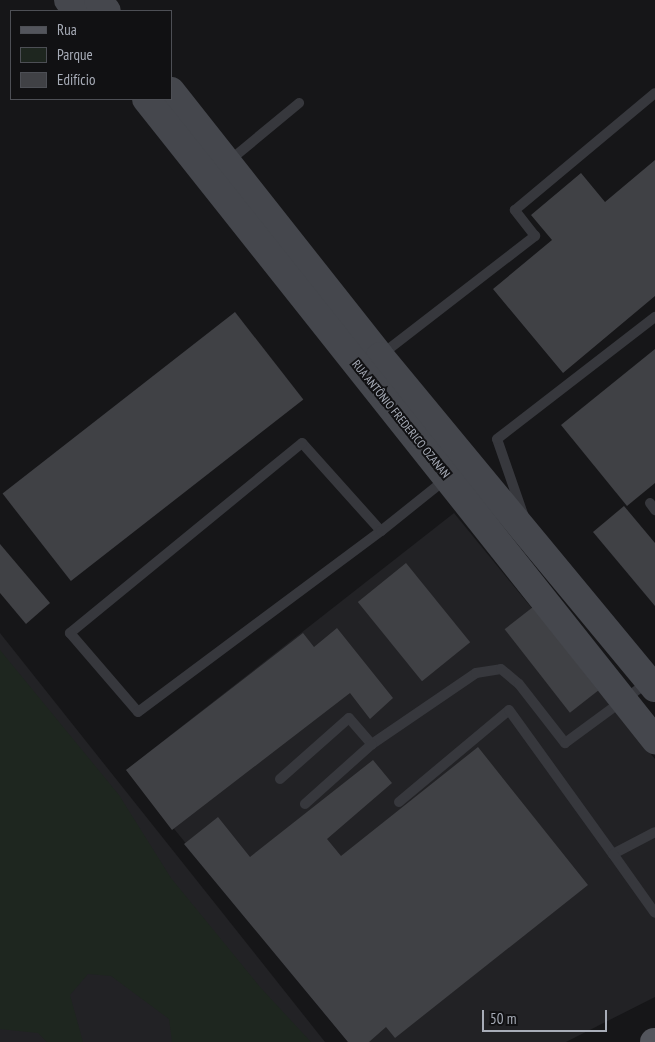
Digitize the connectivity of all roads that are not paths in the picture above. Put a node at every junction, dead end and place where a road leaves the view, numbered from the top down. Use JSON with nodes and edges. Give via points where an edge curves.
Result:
{"nodes":[{"id":1,"x":68,"y":0,"type":"edge"},
{"id":2,"x":98,"y":0,"type":"edge"},
{"id":3,"x":76,"y":10,"type":"edge"},
{"id":4,"x":106,"y":10,"type":"edge"},
{"id":5,"x":172,"y":93,"type":"edge"},
{"id":6,"x":655,"y":93,"type":"edge"},
{"id":7,"x":147,"y":100,"type":"edge"},
{"id":8,"x":299,"y":103,"type":"dead end"},
{"id":9,"x":228,"y":162,"type":"junction"},
{"id":10,"x":655,"y":318,"type":"edge"},
{"id":11,"x":371,"y":363,"type":"junction"},
{"id":12,"x":448,"y":478,"type":"junction"},
{"id":13,"x":381,"y":531,"type":"junction"},
{"id":14,"x":529,"y":532,"type":"junction"},
{"id":15,"x":653,"y":682,"type":"edge"},
{"id":16,"x":622,"y":700,"type":"junction"},
{"id":17,"x":655,"y":740,"type":"edge"},
{"id":18,"x":372,"y":744,"type":"junction"},
{"id":19,"x":280,"y":779,"type":"dead end"},
{"id":20,"x":399,"y":802,"type":"dead end"},
{"id":21,"x":305,"y":804,"type":"dead end"},
{"id":22,"x":655,"y":832,"type":"edge"},
{"id":23,"x":613,"y":854,"type":"junction"},
{"id":24,"x":655,"y":914,"type":"edge"}],
"edges":[{"from":1,"to":3,"type":"main road"},
{"from":2,"to":4,"type":"main road"},
{"from":5,"to":9,"type":"main road","name":"RUA ANTÔNIO FREDERICO OZANAN"},
{"from":6,"to":11,"type":"lane","via":[[515,210],[535,236]]},
{"from":7,"to":11,"type":"main road","name":"RUA ANTÔNIO FREDERICO OZANAN"},
{"from":8,"to":9,"type":"lane"},
{"from":9,"to":11,"type":"main road","name":"RUA ANTÔNIO FREDERICO OZANAN"},
{"from":10,"to":14,"type":"lane","via":[[497,439]]},
{"from":11,"to":12,"type":"main road","name":"RUA ANTÔNIO FREDERICO OZANAN"},
{"from":11,"to":14,"type":"main road","name":"RUA ANTÔNIO FREDERICO OZANAN"},
{"from":12,"to":13,"type":"lane"},
{"from":12,"to":14,"type":"lane"},
{"from":12,"to":16,"type":"main road","name":"RUA ANTÔNIO FREDERICO OZANAN"},
{"from":13,"to":13,"type":"lane","via":[[302,443],[70,633],[138,712]]},
{"from":14,"to":15,"type":"main road","name":"RUA ANTÔNIO FREDERICO OZANAN"},
{"from":15,"to":16,"type":"lane"},
{"from":16,"to":17,"type":"main road","name":"RUA ANTÔNIO FREDERICO OZANAN"},
{"from":16,"to":18,"type":"lane","via":[[565,743],[519,684],[501,669],[476,674]]},
{"from":18,"to":19,"type":"lane","via":[[349,718]]},
{"from":18,"to":21,"type":"lane"},
{"from":20,"to":23,"type":"lane","via":[[509,710]]},
{"from":22,"to":23,"type":"lane"},
{"from":23,"to":24,"type":"lane"}]}
